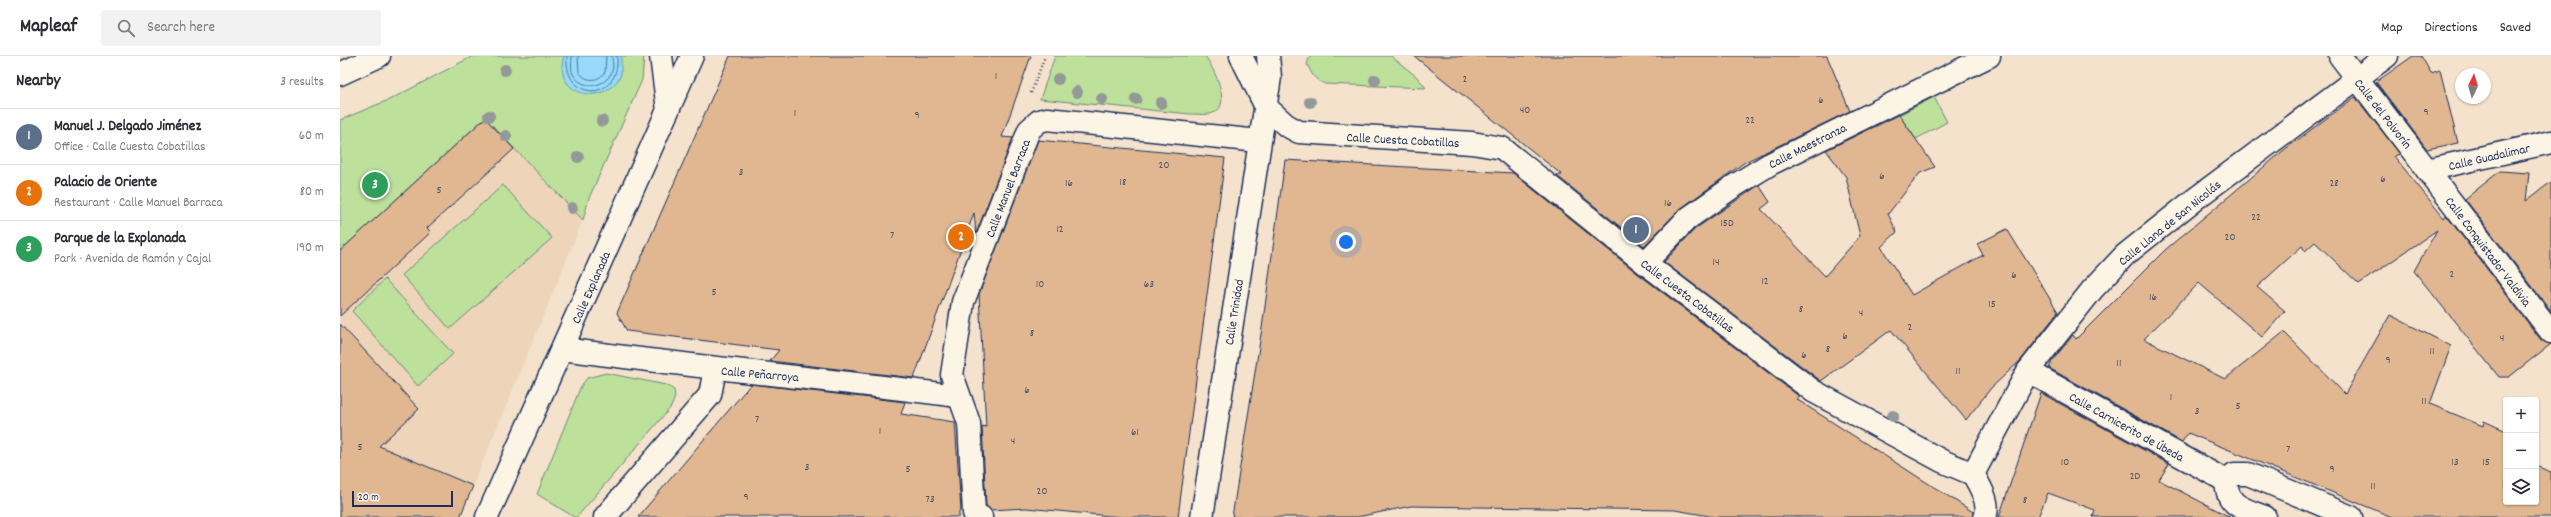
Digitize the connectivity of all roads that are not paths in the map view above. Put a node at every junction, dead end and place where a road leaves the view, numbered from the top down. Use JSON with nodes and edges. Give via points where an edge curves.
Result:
{"nodes":[{"id":1,"x":379,"y":56,"type":"edge"},
{"id":2,"x":661,"y":56,"type":"edge"},
{"id":3,"x":692,"y":56,"type":"edge"},
{"id":4,"x":1241,"y":56,"type":"edge"},
{"id":5,"x":1268,"y":56,"type":"edge"},
{"id":6,"x":1276,"y":56,"type":"edge"},
{"id":7,"x":1989,"y":56,"type":"edge"},
{"id":8,"x":2340,"y":56,"type":"edge"},
{"id":9,"x":2387,"y":56,"type":"edge"},
{"id":10,"x":340,"y":74,"type":"edge"},
{"id":11,"x":1270,"y":77,"type":"junction"},
{"id":12,"x":2356,"y":77,"type":"junction"},
{"id":13,"x":1266,"y":107,"type":"junction"},
{"id":14,"x":668,"y":110,"type":"junction"},
{"id":15,"x":1259,"y":141,"type":"junction"},
{"id":16,"x":2551,"y":142,"type":"edge"},
{"id":17,"x":2427,"y":170,"type":"junction"},
{"id":18,"x":1645,"y":263,"type":"junction"},
{"id":19,"x":2551,"y":332,"type":"edge"},
{"id":20,"x":563,"y":349,"type":"junction"},
{"id":21,"x":715,"y":369,"type":"junction"},
{"id":22,"x":2028,"y":371,"type":"junction"},
{"id":23,"x":958,"y":396,"type":"junction"},
{"id":24,"x":1974,"y":474,"type":"junction"},
{"id":25,"x":2226,"y":481,"type":"junction"},
{"id":26,"x":487,"y":517,"type":"edge"},
{"id":27,"x":605,"y":517,"type":"edge"},
{"id":28,"x":980,"y":517,"type":"edge"},
{"id":29,"x":1202,"y":517,"type":"edge"},
{"id":30,"x":1985,"y":517,"type":"edge"},
{"id":31,"x":2265,"y":517,"type":"edge"},
{"id":32,"x":2351,"y":517,"type":"edge"}],
"edges":[{"from":1,"to":10,"type":"street"},
{"from":2,"to":14,"type":"street"},
{"from":3,"to":14,"type":"street","name":"Calle Explanada"},
{"from":4,"to":13,"type":"street"},
{"from":5,"to":11,"type":"street","name":"Calle Trinidad"},
{"from":6,"to":11,"type":"street"},
{"from":7,"to":18,"type":"street","name":"Calle Maestranza","via":[[1770,164],[1687,219]]},
{"from":8,"to":12,"type":"street","name":"Calle del Polvorín"},
{"from":9,"to":12,"type":"street","name":"Calle Llana de San Nicolás"},
{"from":11,"to":13,"type":"street","name":"Calle Trinidad"},
{"from":12,"to":17,"type":"street","name":"Calle del Polvorín"},
{"from":12,"to":22,"type":"street","name":"Calle Llana de San Nicolás","via":[[2125,255],[2092,290]]},
{"from":13,"to":15,"type":"street","name":"Calle Trinidad"},
{"from":13,"to":18,"type":"street","name":"Calle Cuesta Cobatillas","via":[[1286,126],[1299,132],[1472,143],[1502,148]]},
{"from":14,"to":20,"type":"street","name":"Calle Explanada"},
{"from":15,"to":23,"type":"street","name":"Calle Manuel Barraca","via":[[1047,119],[1034,124],[1029,130],[963,302],[952,375]]},
{"from":15,"to":29,"type":"street","name":"Calle Trinidad"},
{"from":16,"to":17,"type":"street","name":"Calle Guadalimar"},
{"from":17,"to":19,"type":"street","name":"Calle Conquistador Valdivia"},
{"from":18,"to":24,"type":"street","name":"Calle Cuesta Cobatillas","via":[[1813,391],[1942,461]]},
{"from":20,"to":21,"type":"street","name":"Calle Peñarroya"},
{"from":20,"to":26,"type":"street","name":"Calle Explanada"},
{"from":21,"to":23,"type":"street","name":"Calle Peñarroya","via":[[753,371]]},
{"from":21,"to":27,"type":"street","via":[[710,395]]},
{"from":22,"to":24,"type":"street","name":"Calle Llana de San Nicolás"},
{"from":22,"to":25,"type":"street","name":"Calle Carnicerito de Úbeda"},
{"from":23,"to":28,"type":"street","name":"Calle Manuel Barraca","via":[[969,422],[974,513]]},
{"from":24,"to":30,"type":"street","via":[[1983,492],[1987,512]]},
{"from":25,"to":31,"type":"street","via":[[2227,492],[2235,504]]},
{"from":25,"to":32,"type":"street","via":[[2234,474],[2248,474]]}]}
